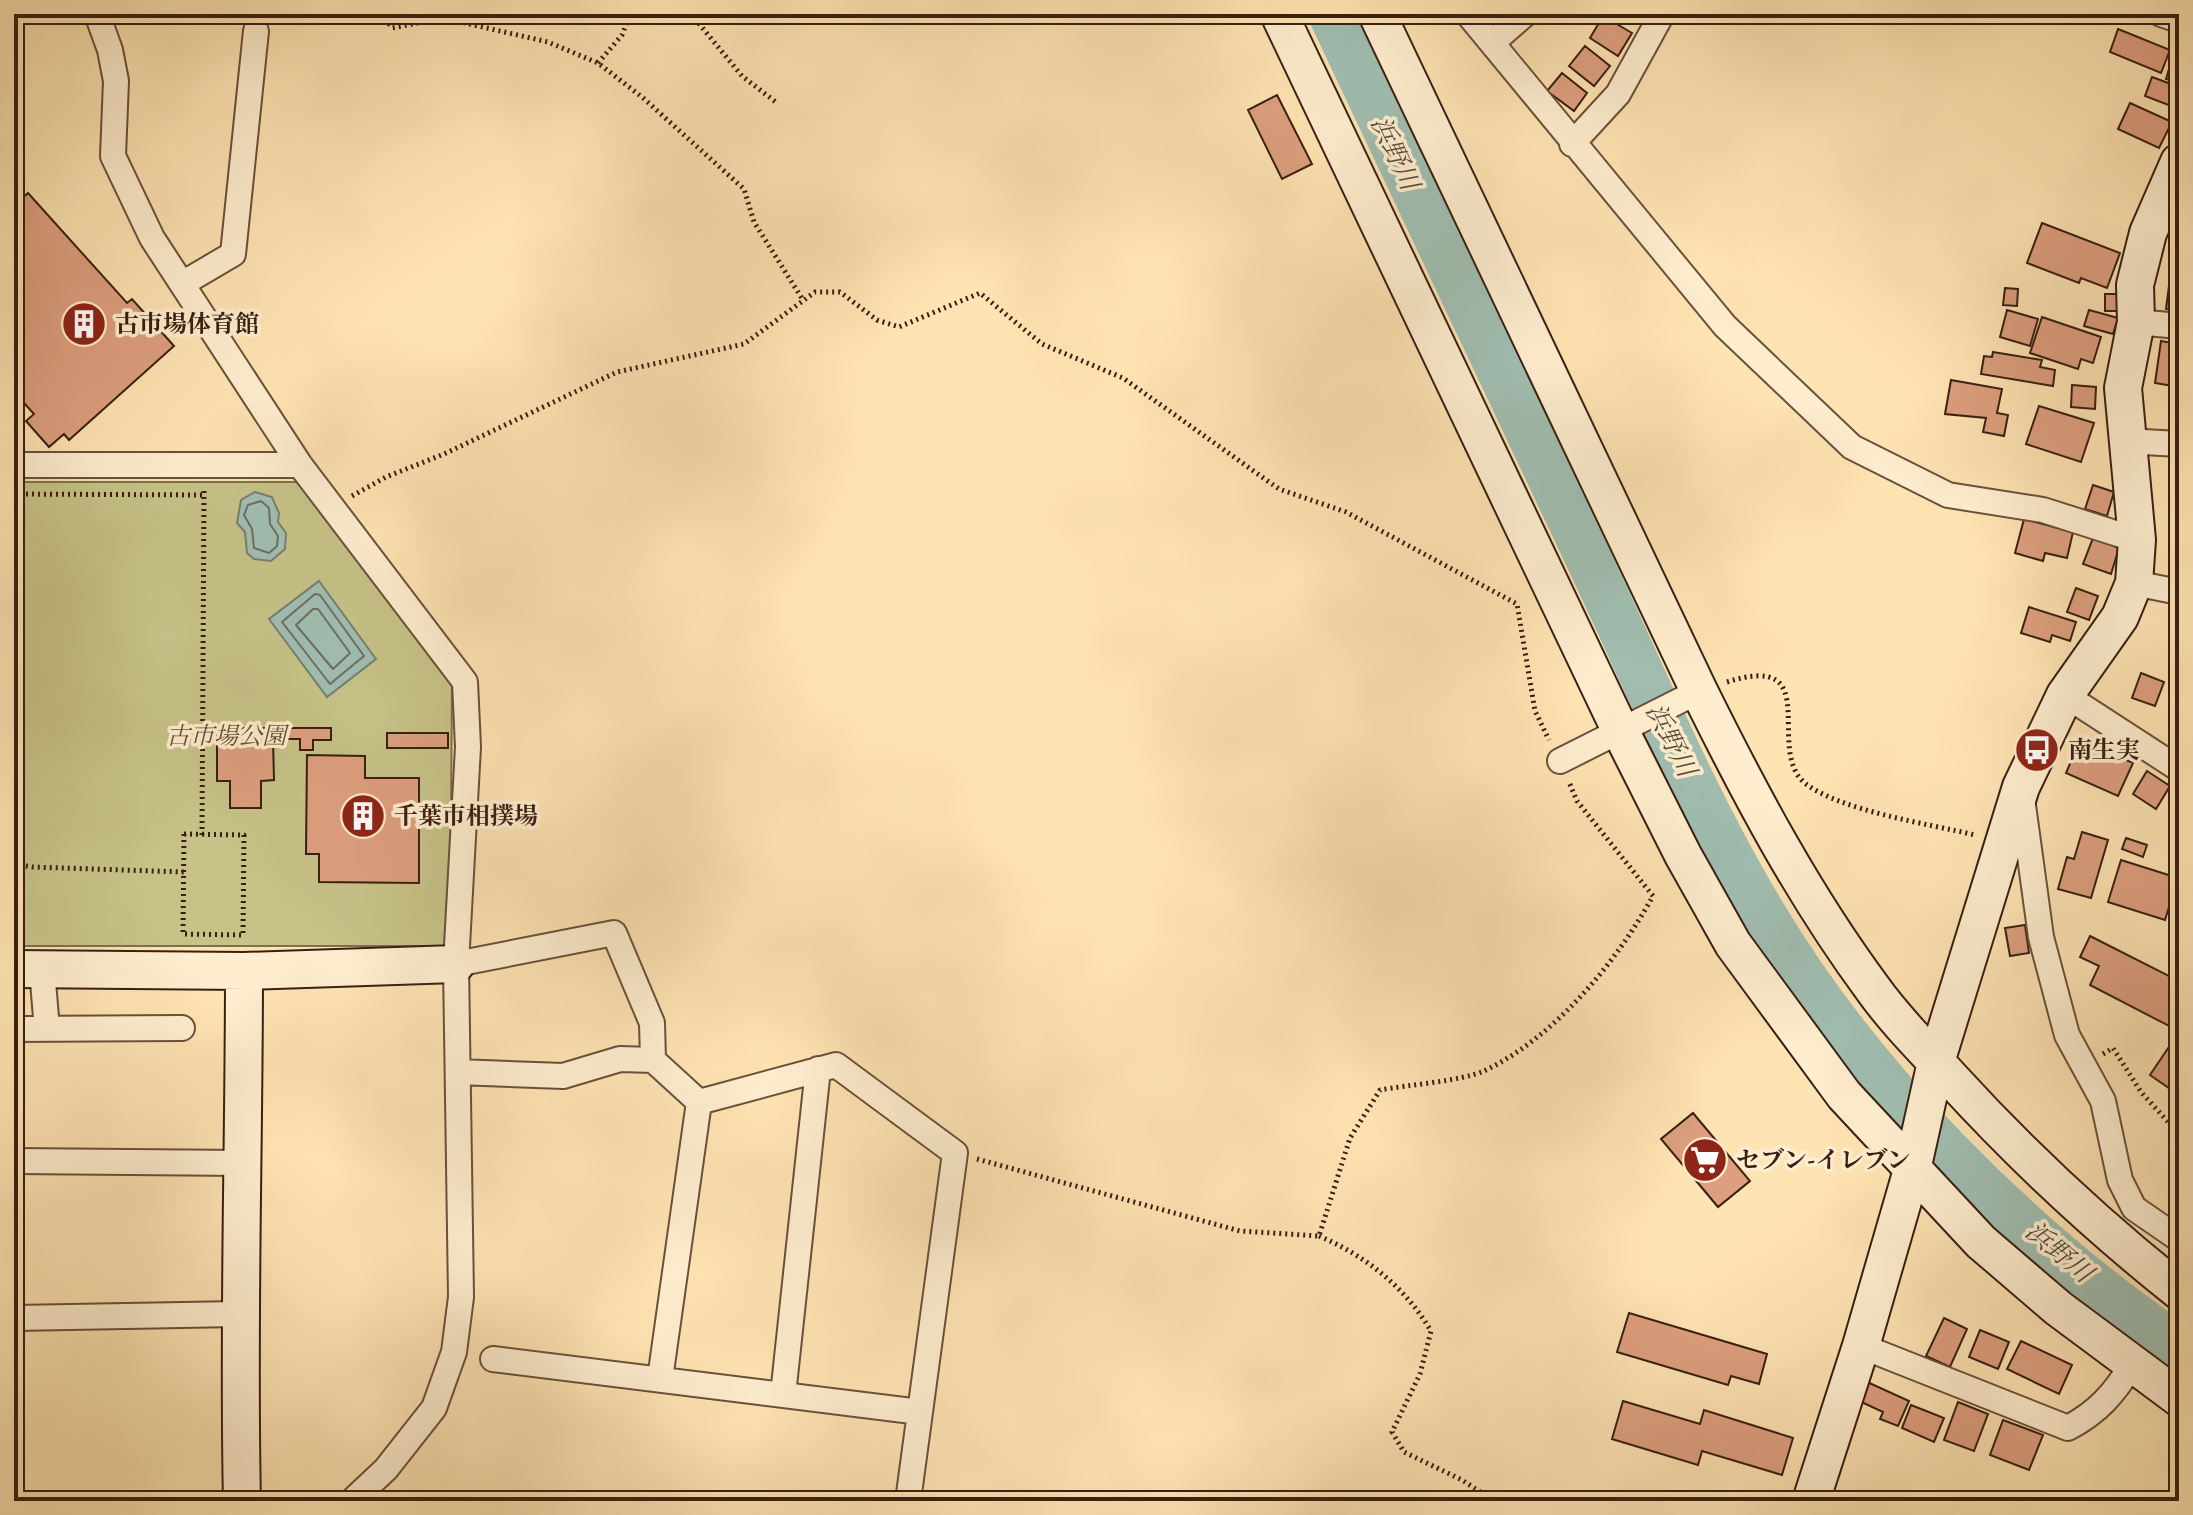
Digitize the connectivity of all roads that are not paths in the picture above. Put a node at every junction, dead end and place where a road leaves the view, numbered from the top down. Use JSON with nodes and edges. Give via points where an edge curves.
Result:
{"nodes":[{"id":1,"x":97,"y":14,"type":"edge"},
{"id":2,"x":1279,"y":14,"type":"edge"},
{"id":3,"x":1377,"y":14,"type":"edge"},
{"id":4,"x":1468,"y":14,"type":"edge"},
{"id":5,"x":1525,"y":14,"type":"edge"},
{"id":6,"x":1662,"y":14,"type":"edge"},
{"id":7,"x":2161,"y":14,"type":"edge"},
{"id":8,"x":2179,"y":20,"type":"edge"},
{"id":9,"x":256,"y":31,"type":"dead end"},
{"id":10,"x":1493,"y":42,"type":"junction"},
{"id":11,"x":1572,"y":144,"type":"junction"},
{"id":12,"x":2179,"y":162,"type":"edge"},
{"id":13,"x":182,"y":284,"type":"junction"},
{"id":14,"x":2136,"y":322,"type":"junction"},
{"id":15,"x":2179,"y":326,"type":"edge"},
{"id":16,"x":2126,"y":441,"type":"junction"},
{"id":17,"x":2179,"y":444,"type":"edge"},
{"id":18,"x":14,"y":465,"type":"edge"},
{"id":19,"x":300,"y":465,"type":"junction"},
{"id":20,"x":2137,"y":540,"type":"junction"},
{"id":21,"x":2134,"y":583,"type":"junction"},
{"id":22,"x":2179,"y":592,"type":"edge"},
{"id":23,"x":1699,"y":691,"type":"junction"},
{"id":24,"x":2065,"y":695,"type":"junction"},
{"id":25,"x":1621,"y":732,"type":"junction"},
{"id":26,"x":1560,"y":761,"type":"road end"},
{"id":27,"x":2179,"y":769,"type":"edge"},
{"id":28,"x":2021,"y":787,"type":"junction"},
{"id":29,"x":456,"y":964,"type":"junction"},
{"id":30,"x":28,"y":970,"type":"edge"},
{"id":31,"x":244,"y":971,"type":"junction"},
{"id":32,"x":182,"y":1028,"type":"dead end"},
{"id":33,"x":14,"y":1029,"type":"edge"},
{"id":34,"x":47,"y":1029,"type":"junction"},
{"id":35,"x":653,"y":1060,"type":"junction"},
{"id":36,"x":1936,"y":1062,"type":"junction"},
{"id":37,"x":818,"y":1069,"type":"junction"},
{"id":38,"x":458,"y":1072,"type":"junction"},
{"id":39,"x":699,"y":1102,"type":"junction"},
{"id":40,"x":14,"y":1161,"type":"edge"},
{"id":41,"x":244,"y":1163,"type":"junction"},
{"id":42,"x":1912,"y":1170,"type":"junction"},
{"id":43,"x":2134,"y":1208,"type":"junction"},
{"id":44,"x":2112,"y":1238,"type":"junction"},
{"id":45,"x":2179,"y":1239,"type":"edge"},
{"id":46,"x":2179,"y":1291,"type":"edge"},
{"id":47,"x":238,"y":1314,"type":"junction"},
{"id":48,"x":14,"y":1318,"type":"edge"},
{"id":49,"x":1861,"y":1346,"type":"junction"},
{"id":50,"x":493,"y":1359,"type":"dead end"},
{"id":51,"x":2132,"y":1364,"type":"junction"},
{"id":52,"x":660,"y":1379,"type":"junction"},
{"id":53,"x":783,"y":1395,"type":"junction"},
{"id":54,"x":2179,"y":1398,"type":"edge"},
{"id":55,"x":920,"y":1412,"type":"junction"},
{"id":56,"x":242,"y":1501,"type":"edge"},
{"id":57,"x":352,"y":1501,"type":"edge"},
{"id":58,"x":908,"y":1501,"type":"edge"},
{"id":59,"x":1811,"y":1501,"type":"edge"}],
"edges":[{"from":1,"to":13,"type":"street","via":[[116,81],[113,156],[152,238]]},
{"from":2,"to":25,"type":"street"},
{"from":3,"to":23,"type":"street"},
{"from":4,"to":10,"type":"street"},
{"from":5,"to":10,"type":"street"},
{"from":6,"to":11,"type":"street","via":[[1618,94]]},
{"from":7,"to":8,"type":"street"},
{"from":9,"to":13,"type":"street","via":[[233,254]]},
{"from":10,"to":11,"type":"street"},
{"from":11,"to":20,"type":"street","via":[[1725,326],[1852,447],[1948,495],[2043,510]]},
{"from":12,"to":14,"type":"street","via":[[2148,233],[2135,285]]},
{"from":13,"to":19,"type":"street"},
{"from":14,"to":15,"type":"street"},
{"from":14,"to":16,"type":"street","via":[[2123,388]]},
{"from":16,"to":17,"type":"street"},
{"from":16,"to":20,"type":"street"},
{"from":18,"to":19,"type":"street"},
{"from":19,"to":29,"type":"street","via":[[465,682],[468,747]]},
{"from":20,"to":21,"type":"street"},
{"from":21,"to":22,"type":"street"},
{"from":21,"to":24,"type":"street","via":[[2120,617]]},
{"from":23,"to":25,"type":"street"},
{"from":23,"to":36,"type":"street","via":[[1805,889],[1874,990]]},
{"from":24,"to":27,"type":"street"},
{"from":24,"to":28,"type":"street"},
{"from":25,"to":26,"type":"street"},
{"from":25,"to":42,"type":"street","via":[[1733,944],[1844,1095]]},
{"from":28,"to":36,"type":"street"},
{"from":28,"to":43,"type":"street","via":[[2041,937],[2067,1035],[2103,1101],[2120,1180]]},
{"from":29,"to":31,"type":"street"},
{"from":29,"to":35,"type":"street","via":[[614,933],[652,1023]]},
{"from":29,"to":38,"type":"street"},
{"from":30,"to":31,"type":"street"},
{"from":30,"to":34,"type":"street"},
{"from":31,"to":41,"type":"street"},
{"from":32,"to":34,"type":"street"},
{"from":33,"to":34,"type":"street"},
{"from":35,"to":38,"type":"street","via":[[620,1059],[563,1076]]},
{"from":35,"to":39,"type":"street"},
{"from":36,"to":42,"type":"street"},
{"from":36,"to":44,"type":"street","via":[[2050,1182]]},
{"from":37,"to":39,"type":"street"},
{"from":37,"to":53,"type":"street"},
{"from":37,"to":55,"type":"street","via":[[836,1065],[955,1153]]},
{"from":38,"to":57,"type":"street","via":[[461,1297],[454,1352],[434,1408],[386,1469]]},
{"from":39,"to":52,"type":"street"},
{"from":40,"to":41,"type":"street"},
{"from":41,"to":47,"type":"street"},
{"from":42,"to":49,"type":"street"},
{"from":42,"to":51,"type":"street","via":[[1992,1251]]},
{"from":43,"to":44,"type":"street"},
{"from":43,"to":45,"type":"street"},
{"from":44,"to":46,"type":"street"},
{"from":47,"to":48,"type":"street"},
{"from":47,"to":56,"type":"street"},
{"from":49,"to":51,"type":"street","via":[[2068,1428],[2093,1415],[2116,1392]]},
{"from":49,"to":59,"type":"street"},
{"from":50,"to":52,"type":"street"},
{"from":51,"to":54,"type":"street"},
{"from":52,"to":53,"type":"street"},
{"from":53,"to":55,"type":"street"},
{"from":55,"to":58,"type":"street"}]}
